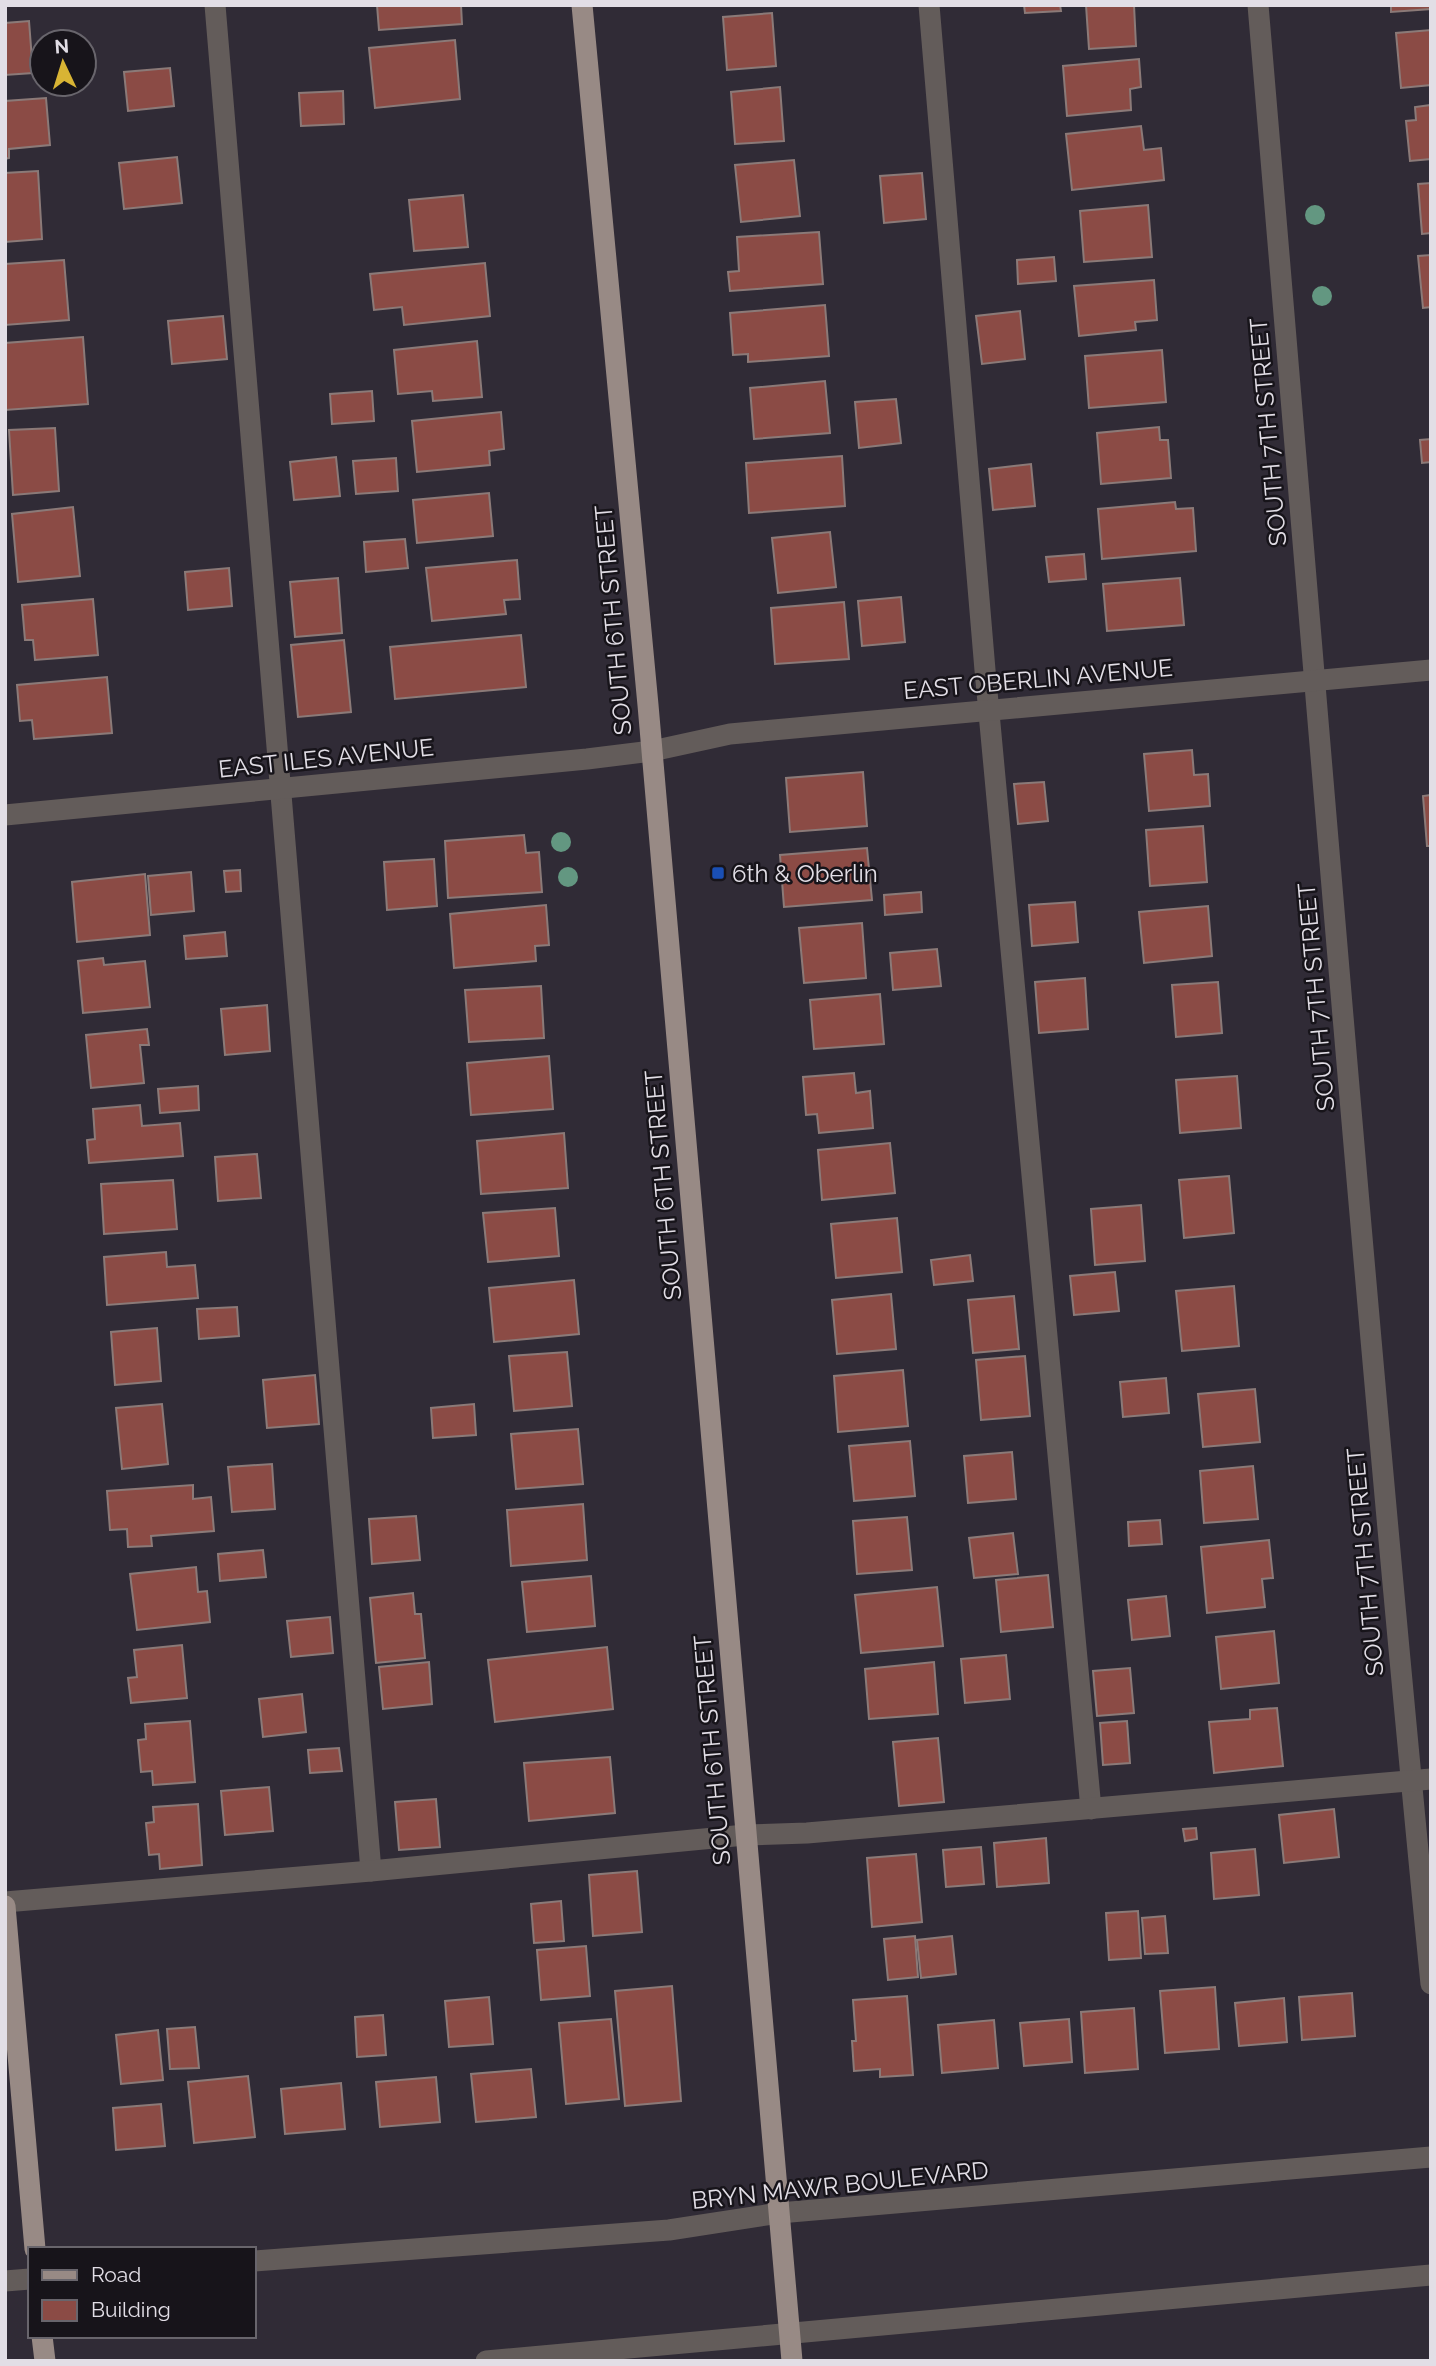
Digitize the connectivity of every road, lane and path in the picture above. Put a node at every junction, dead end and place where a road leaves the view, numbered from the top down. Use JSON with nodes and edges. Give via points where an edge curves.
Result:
{"nodes":[{"id":1,"x":215,"y":5,"type":"edge"},
{"id":2,"x":582,"y":5,"type":"edge"},
{"id":3,"x":929,"y":5,"type":"edge"},
{"id":4,"x":1258,"y":5,"type":"edge"},
{"id":5,"x":1431,"y":670,"type":"edge"},
{"id":6,"x":1315,"y":680,"type":"junction"},
{"id":7,"x":988,"y":710,"type":"junction"},
{"id":8,"x":652,"y":751,"type":"junction"},
{"id":9,"x":280,"y":789,"type":"junction"},
{"id":10,"x":5,"y":815,"type":"edge"},
{"id":11,"x":1421,"y":1780,"type":"edge"},
{"id":12,"x":1091,"y":1809,"type":"junction"},
{"id":13,"x":746,"y":1835,"type":"junction"},
{"id":14,"x":371,"y":1871,"type":"junction"},
{"id":15,"x":5,"y":1904,"type":"edge"},
{"id":16,"x":1431,"y":1984,"type":"edge"},
{"id":17,"x":1431,"y":2157,"type":"edge"},
{"id":18,"x":779,"y":2213,"type":"junction"},
{"id":19,"x":35,"y":2247,"type":"edge"},
{"id":20,"x":256,"y":2261,"type":"edge"},
{"id":21,"x":1431,"y":2275,"type":"edge"},
{"id":22,"x":28,"y":2279,"type":"edge"},
{"id":23,"x":5,"y":2281,"type":"edge"},
{"id":24,"x":790,"y":2334,"type":"junction"},
{"id":25,"x":42,"y":2338,"type":"edge"},
{"id":26,"x":45,"y":2361,"type":"edge"},
{"id":27,"x":486,"y":2361,"type":"edge"},
{"id":28,"x":792,"y":2361,"type":"edge"}],
"edges":[{"from":1,"to":9,"type":"street"},
{"from":2,"to":8,"type":"main road","name":"SOUTH 6TH STREET"},
{"from":3,"to":7,"type":"street"},
{"from":4,"to":6,"type":"street","name":"SOUTH 7TH STREET"},
{"from":5,"to":6,"type":"street","name":"EAST OBERLIN AVENUE"},
{"from":6,"to":7,"type":"street","name":"EAST OBERLIN AVENUE"},
{"from":6,"to":11,"type":"street","name":"SOUTH 7TH STREET"},
{"from":7,"to":8,"type":"street","name":"EAST OBERLIN AVENUE","via":[[730,734]]},
{"from":7,"to":12,"type":"street"},
{"from":8,"to":9,"type":"street","name":"EAST ILES AVENUE"},
{"from":8,"to":13,"type":"main road","name":"SOUTH 6TH STREET"},
{"from":9,"to":10,"type":"street","name":"EAST ILES AVENUE"},
{"from":9,"to":14,"type":"street"},
{"from":11,"to":12,"type":"street"},
{"from":11,"to":16,"type":"street","name":"SOUTH 7TH STREET"},
{"from":12,"to":13,"type":"street"},
{"from":13,"to":14,"type":"street"},
{"from":13,"to":18,"type":"main road","name":"SOUTH 6TH STREET"},
{"from":14,"to":15,"type":"street"},
{"from":15,"to":19,"type":"main road"},
{"from":17,"to":18,"type":"street","name":"BRYN MAWR BOULEVARD"},
{"from":18,"to":20,"type":"street","name":"BRYN MAWR BOULEVARD","via":[[669,2230]]},
{"from":18,"to":24,"type":"main road","name":"SOUTH 6TH STREET"},
{"from":21,"to":24,"type":"street"},
{"from":22,"to":23,"type":"street"},
{"from":24,"to":27,"type":"street"},
{"from":24,"to":28,"type":"main road","name":"SOUTH 6TH STREET"},
{"from":25,"to":26,"type":"main road"}]}
